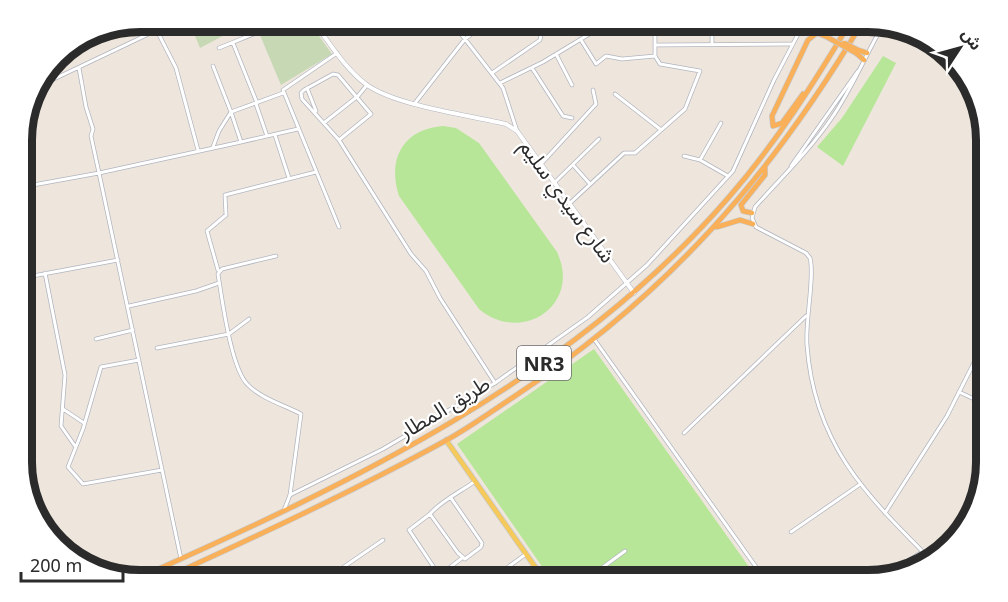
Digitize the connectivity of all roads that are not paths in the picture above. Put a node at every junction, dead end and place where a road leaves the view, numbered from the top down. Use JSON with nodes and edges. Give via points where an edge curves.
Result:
{"nodes":[{"id":1,"x":153,"y":32,"type":"edge"},
{"id":2,"x":158,"y":32,"type":"edge"},
{"id":3,"x":321,"y":32,"type":"edge"},
{"id":4,"x":459,"y":32,"type":"edge"},
{"id":5,"x":475,"y":32,"type":"edge"},
{"id":6,"x":539,"y":32,"type":"edge"},
{"id":7,"x":593,"y":32,"type":"edge"},
{"id":8,"x":655,"y":32,"type":"edge"},
{"id":9,"x":712,"y":32,"type":"edge"},
{"id":10,"x":794,"y":32,"type":"edge"},
{"id":11,"x":824,"y":32,"type":"edge"},
{"id":12,"x":844,"y":32,"type":"edge"},
{"id":13,"x":856,"y":32,"type":"edge"},
{"id":14,"x":879,"y":32,"type":"edge"},
{"id":15,"x":256,"y":33,"type":"dead end"},
{"id":16,"x":798,"y":33,"type":"joint"},
{"id":17,"x":827,"y":36,"type":"junction"},
{"id":18,"x":465,"y":39,"type":"junction"},
{"id":19,"x":581,"y":39,"type":"junction"},
{"id":20,"x":232,"y":43,"type":"junction"},
{"id":21,"x":792,"y":44,"type":"junction"},
{"id":22,"x":655,"y":45,"type":"junction"},
{"id":23,"x":712,"y":45,"type":"junction"},
{"id":24,"x":219,"y":48,"type":"dead end"},
{"id":25,"x":857,"y":52,"type":"junction"},
{"id":26,"x":337,"y":53,"type":"junction"},
{"id":27,"x":867,"y":53,"type":"junction"},
{"id":28,"x":556,"y":54,"type":"junction"},
{"id":29,"x":655,"y":56,"type":"junction"},
{"id":30,"x":864,"y":60,"type":"junction"},
{"id":31,"x":213,"y":66,"type":"dead end"},
{"id":32,"x":80,"y":68,"type":"junction"},
{"id":33,"x":532,"y":68,"type":"junction"},
{"id":34,"x":492,"y":73,"type":"junction"},
{"id":35,"x":820,"y":73,"type":"junction"},
{"id":36,"x":48,"y":82,"type":"edge"},
{"id":37,"x":500,"y":84,"type":"junction"},
{"id":38,"x":367,"y":85,"type":"junction"},
{"id":39,"x":572,"y":85,"type":"dead end"},
{"id":40,"x":307,"y":88,"type":"junction"},
{"id":41,"x":593,"y":90,"type":"dead end"},
{"id":42,"x":284,"y":93,"type":"junction"},
{"id":43,"x":615,"y":94,"type":"dead end"},
{"id":44,"x":358,"y":96,"type":"junction"},
{"id":45,"x":415,"y":103,"type":"junction"},
{"id":46,"x":257,"y":104,"type":"junction"},
{"id":47,"x":231,"y":112,"type":"junction"},
{"id":48,"x":317,"y":113,"type":"junction"},
{"id":49,"x":572,"y":118,"type":"dead end"},
{"id":50,"x":325,"y":122,"type":"junction"},
{"id":51,"x":721,"y":123,"type":"dead end"},
{"id":52,"x":298,"y":129,"type":"junction"},
{"id":53,"x":660,"y":129,"type":"junction"},
{"id":54,"x":517,"y":131,"type":"junction"},
{"id":55,"x":267,"y":135,"type":"junction"},
{"id":56,"x":275,"y":135,"type":"junction"},
{"id":57,"x":339,"y":140,"type":"junction"},
{"id":58,"x":599,"y":140,"type":"dead end"},
{"id":59,"x":240,"y":142,"type":"junction"},
{"id":60,"x":213,"y":147,"type":"junction"},
{"id":61,"x":198,"y":150,"type":"junction"},
{"id":62,"x":684,"y":156,"type":"dead end"},
{"id":63,"x":700,"y":159,"type":"junction"},
{"id":64,"x":542,"y":163,"type":"junction"},
{"id":65,"x":573,"y":165,"type":"junction"},
{"id":66,"x":765,"y":166,"type":"junction"},
{"id":67,"x":316,"y":172,"type":"junction"},
{"id":68,"x":99,"y":173,"type":"junction"},
{"id":69,"x":729,"y":176,"type":"junction"},
{"id":70,"x":289,"y":178,"type":"junction"},
{"id":71,"x":555,"y":182,"type":"junction"},
{"id":72,"x":590,"y":184,"type":"junction"},
{"id":73,"x":32,"y":185,"type":"edge"},
{"id":74,"x":570,"y":203,"type":"junction"},
{"id":75,"x":752,"y":213,"type":"junction"},
{"id":76,"x":753,"y":224,"type":"junction"},
{"id":77,"x":339,"y":227,"type":"dead end"},
{"id":78,"x":715,"y":228,"type":"junction"},
{"id":79,"x":276,"y":256,"type":"dead end"},
{"id":80,"x":118,"y":260,"type":"junction"},
{"id":81,"x":218,"y":271,"type":"junction"},
{"id":82,"x":45,"y":273,"type":"junction"},
{"id":83,"x":32,"y":276,"type":"edge"},
{"id":84,"x":219,"y":282,"type":"junction"},
{"id":85,"x":626,"y":283,"type":"junction"},
{"id":86,"x":634,"y":293,"type":"junction"},
{"id":87,"x":128,"y":306,"type":"junction"},
{"id":88,"x":806,"y":316,"type":"junction"},
{"id":89,"x":249,"y":320,"type":"dead end"},
{"id":90,"x":133,"y":330,"type":"junction"},
{"id":91,"x":230,"y":334,"type":"junction"},
{"id":92,"x":96,"y":339,"type":"dead end"},
{"id":93,"x":594,"y":339,"type":"junction"},
{"id":94,"x":157,"y":348,"type":"dead end"},
{"id":95,"x":139,"y":360,"type":"junction"},
{"id":96,"x":976,"y":362,"type":"edge"},
{"id":97,"x":495,"y":383,"type":"junction"},
{"id":98,"x":959,"y":392,"type":"junction"},
{"id":99,"x":976,"y":400,"type":"edge"},
{"id":100,"x":63,"y":409,"type":"junction"},
{"id":101,"x":84,"y":423,"type":"junction"},
{"id":102,"x":684,"y":433,"type":"dead end"},
{"id":103,"x":446,"y":440,"type":"junction"},
{"id":104,"x":75,"y":446,"type":"junction"},
{"id":105,"x":162,"y":470,"type":"junction"},
{"id":106,"x":474,"y":482,"type":"junction"},
{"id":107,"x":859,"y":485,"type":"junction"},
{"id":108,"x":290,"y":495,"type":"junction"},
{"id":109,"x":451,"y":498,"type":"junction"},
{"id":110,"x":283,"y":512,"type":"junction"},
{"id":111,"x":885,"y":513,"type":"junction"},
{"id":112,"x":430,"y":514,"type":"junction"},
{"id":113,"x":791,"y":532,"type":"dead end"},
{"id":114,"x":383,"y":540,"type":"dead end"},
{"id":115,"x":625,"y":551,"type":"dead end"},
{"id":116,"x":922,"y":552,"type":"junction"},
{"id":117,"x":526,"y":554,"type":"junction"},
{"id":118,"x":925,"y":554,"type":"edge"},
{"id":119,"x":462,"y":558,"type":"junction"},
{"id":120,"x":181,"y":559,"type":"junction"},
{"id":121,"x":901,"y":565,"type":"edge"},
{"id":122,"x":156,"y":570,"type":"edge"},
{"id":123,"x":183,"y":570,"type":"edge"},
{"id":124,"x":339,"y":570,"type":"edge"},
{"id":125,"x":438,"y":570,"type":"edge"},
{"id":126,"x":447,"y":570,"type":"edge"},
{"id":127,"x":504,"y":570,"type":"edge"},
{"id":128,"x":537,"y":570,"type":"edge"},
{"id":129,"x":599,"y":570,"type":"edge"},
{"id":130,"x":758,"y":570,"type":"edge"}],
"edges":[{"from":1,"to":32,"type":"street"},
{"from":2,"to":61,"type":"street","via":[[176,68]]},
{"from":3,"to":26,"type":"main road","name":"شارع سيدي سليم"},
{"from":4,"to":18,"type":"street"},
{"from":5,"to":18,"type":"street"},
{"from":6,"to":34,"type":"street","via":[[540,40]]},
{"from":7,"to":19,"type":"street"},
{"from":8,"to":22,"type":"street"},
{"from":9,"to":23,"type":"street"},
{"from":10,"to":16,"type":"street"},
{"from":11,"to":17,"type":"highway"},
{"from":12,"to":35,"type":"highway","name":"طريق المطار","number":"NR3"},
{"from":13,"to":66,"type":"highway","name":"طريق المطار","number":"NR3","via":[[803,116]]},
{"from":14,"to":27,"type":"street"},
{"from":15,"to":20,"type":"street"},
{"from":16,"to":21,"type":"street"},
{"from":17,"to":25,"type":"highway","bridge":true},
{"from":17,"to":35,"type":"highway","via":[[817,33],[808,40],[772,116],[773,126],[782,123]]},
{"from":18,"to":34,"type":"street"},
{"from":18,"to":45,"type":"street"},
{"from":19,"to":28,"type":"street"},
{"from":19,"to":29,"type":"street","via":[[596,64],[606,56]]},
{"from":20,"to":24,"type":"street"},
{"from":20,"to":46,"type":"street"},
{"from":21,"to":23,"type":"street"},
{"from":21,"to":69,"type":"street"},
{"from":22,"to":23,"type":"street"},
{"from":22,"to":29,"type":"street"},
{"from":25,"to":27,"type":"highway"},
{"from":25,"to":30,"type":"highway"},
{"from":26,"to":38,"type":"main road","name":"شارع سيدي سليم"},
{"from":26,"to":42,"type":"street","via":[[284,89]]},
{"from":27,"to":30,"type":"street"},
{"from":28,"to":33,"type":"street"},
{"from":28,"to":39,"type":"street"},
{"from":29,"to":53,"type":"street","via":[[663,66],[700,71],[685,109]]},
{"from":30,"to":75,"type":"street"},
{"from":31,"to":47,"type":"street"},
{"from":32,"to":36,"type":"street"},
{"from":32,"to":68,"type":"street"},
{"from":33,"to":37,"type":"street"},
{"from":33,"to":49,"type":"street","via":[[563,116]]},
{"from":34,"to":37,"type":"street"},
{"from":35,"to":86,"type":"highway","name":"طريق المطار","number":"NR3","via":[[787,123],[728,198]]},
{"from":37,"to":54,"type":"street"},
{"from":38,"to":44,"type":"street"},
{"from":38,"to":45,"type":"main road","name":"شارع سيدي سليم"},
{"from":40,"to":44,"type":"street","via":[[336,74]]},
{"from":40,"to":48,"type":"street"},
{"from":40,"to":48,"type":"street","via":[[301,96]]},
{"from":41,"to":64,"type":"street","via":[[596,104]]},
{"from":42,"to":46,"type":"street"},
{"from":42,"to":52,"type":"street"},
{"from":43,"to":53,"type":"street"},
{"from":44,"to":50,"type":"street"},
{"from":44,"to":57,"type":"street","via":[[371,116]]},
{"from":45,"to":54,"type":"main road","name":"شارع سيدي سليم","via":[[506,124]]},
{"from":46,"to":47,"type":"street"},
{"from":46,"to":55,"type":"street"},
{"from":47,"to":59,"type":"street"},
{"from":47,"to":60,"type":"street"},
{"from":48,"to":50,"type":"street"},
{"from":50,"to":57,"type":"street"},
{"from":51,"to":63,"type":"street"},
{"from":52,"to":56,"type":"street"},
{"from":52,"to":67,"type":"street"},
{"from":53,"to":72,"type":"street","via":[[635,153],[625,153]]},
{"from":54,"to":64,"type":"main road","name":"شارع سيدي سليم"},
{"from":55,"to":56,"type":"street"},
{"from":55,"to":59,"type":"street"},
{"from":56,"to":70,"type":"street"},
{"from":57,"to":97,"type":"street"},
{"from":58,"to":65,"type":"street"},
{"from":59,"to":60,"type":"street"},
{"from":60,"to":61,"type":"street"},
{"from":61,"to":68,"type":"street"},
{"from":62,"to":63,"type":"street"},
{"from":63,"to":69,"type":"street"},
{"from":64,"to":71,"type":"main road","name":"شارع سيدي سليم"},
{"from":65,"to":71,"type":"street"},
{"from":65,"to":72,"type":"street"},
{"from":66,"to":75,"type":"highway","via":[[765,175],[741,205],[744,212]]},
{"from":66,"to":78,"type":"highway","name":"طريق المطار","number":"NR3"},
{"from":67,"to":70,"type":"street"},
{"from":67,"to":77,"type":"street"},
{"from":68,"to":73,"type":"street"},
{"from":68,"to":80,"type":"street"},
{"from":69,"to":85,"type":"street","via":[[672,240]]},
{"from":70,"to":81,"type":"street","via":[[225,195],[226,215],[207,231]]},
{"from":71,"to":74,"type":"main road","name":"شارع سيدي سليم"},
{"from":72,"to":74,"type":"street"},
{"from":74,"to":85,"type":"main road","name":"شارع سيدي سليم"},
{"from":75,"to":76,"type":"street"},
{"from":76,"to":78,"type":"highway","via":[[740,220]]},
{"from":76,"to":88,"type":"street","via":[[810,258]]},
{"from":78,"to":93,"type":"highway","name":"طريق المطار","number":"NR3","via":[[659,284]]},
{"from":79,"to":81,"type":"street"},
{"from":80,"to":82,"type":"street"},
{"from":80,"to":87,"type":"street"},
{"from":81,"to":84,"type":"street"},
{"from":82,"to":83,"type":"street"},
{"from":82,"to":100,"type":"street","via":[[65,375]]},
{"from":84,"to":87,"type":"street"},
{"from":84,"to":91,"type":"street"},
{"from":85,"to":86,"type":"main road","name":"شارع سيدي سليم"},
{"from":85,"to":97,"type":"street","via":[[582,322]]},
{"from":86,"to":110,"type":"highway","name":"طريق المطار","number":"NR3","via":[[544,363],[466,416]]},
{"from":87,"to":90,"type":"street"},
{"from":88,"to":102,"type":"street"},
{"from":88,"to":107,"type":"street","via":[[815,395],[842,459]]},
{"from":89,"to":91,"type":"street"},
{"from":90,"to":92,"type":"street"},
{"from":90,"to":95,"type":"street"},
{"from":91,"to":94,"type":"street"},
{"from":91,"to":108,"type":"street","via":[[246,383],[301,414]]},
{"from":93,"to":103,"type":"highway","name":"طريق المطار","number":"NR3"},
{"from":93,"to":130,"type":"street"},
{"from":95,"to":101,"type":"street","via":[[100,367]]},
{"from":95,"to":105,"type":"street"},
{"from":96,"to":98,"type":"street"},
{"from":97,"to":108,"type":"street","via":[[383,449]]},
{"from":98,"to":99,"type":"street"},
{"from":98,"to":111,"type":"street"},
{"from":100,"to":101,"type":"street"},
{"from":100,"to":104,"type":"street","via":[[61,426]]},
{"from":101,"to":104,"type":"street"},
{"from":103,"to":106,"type":"main road"},
{"from":103,"to":123,"type":"highway","name":"طريق المطار","number":"NR3"},
{"from":104,"to":105,"type":"street","via":[[68,466],[81,484]]},
{"from":105,"to":120,"type":"street"},
{"from":106,"to":109,"type":"street"},
{"from":106,"to":117,"type":"main road"},
{"from":107,"to":111,"type":"street"},
{"from":107,"to":113,"type":"street"},
{"from":108,"to":110,"type":"street"},
{"from":109,"to":112,"type":"street"},
{"from":109,"to":119,"type":"street","via":[[482,543]]},
{"from":110,"to":120,"type":"highway","name":"طريق المطار","number":"NR3"},
{"from":111,"to":116,"type":"street"},
{"from":112,"to":119,"type":"street"},
{"from":112,"to":125,"type":"street","via":[[409,530]]},
{"from":114,"to":124,"type":"street"},
{"from":115,"to":129,"type":"street"},
{"from":116,"to":118,"type":"street"},
{"from":116,"to":121,"type":"street"},
{"from":117,"to":127,"type":"street"},
{"from":117,"to":128,"type":"main road"},
{"from":119,"to":126,"type":"street"},
{"from":120,"to":122,"type":"highway","name":"طريق المطار","number":"NR3"}]}
